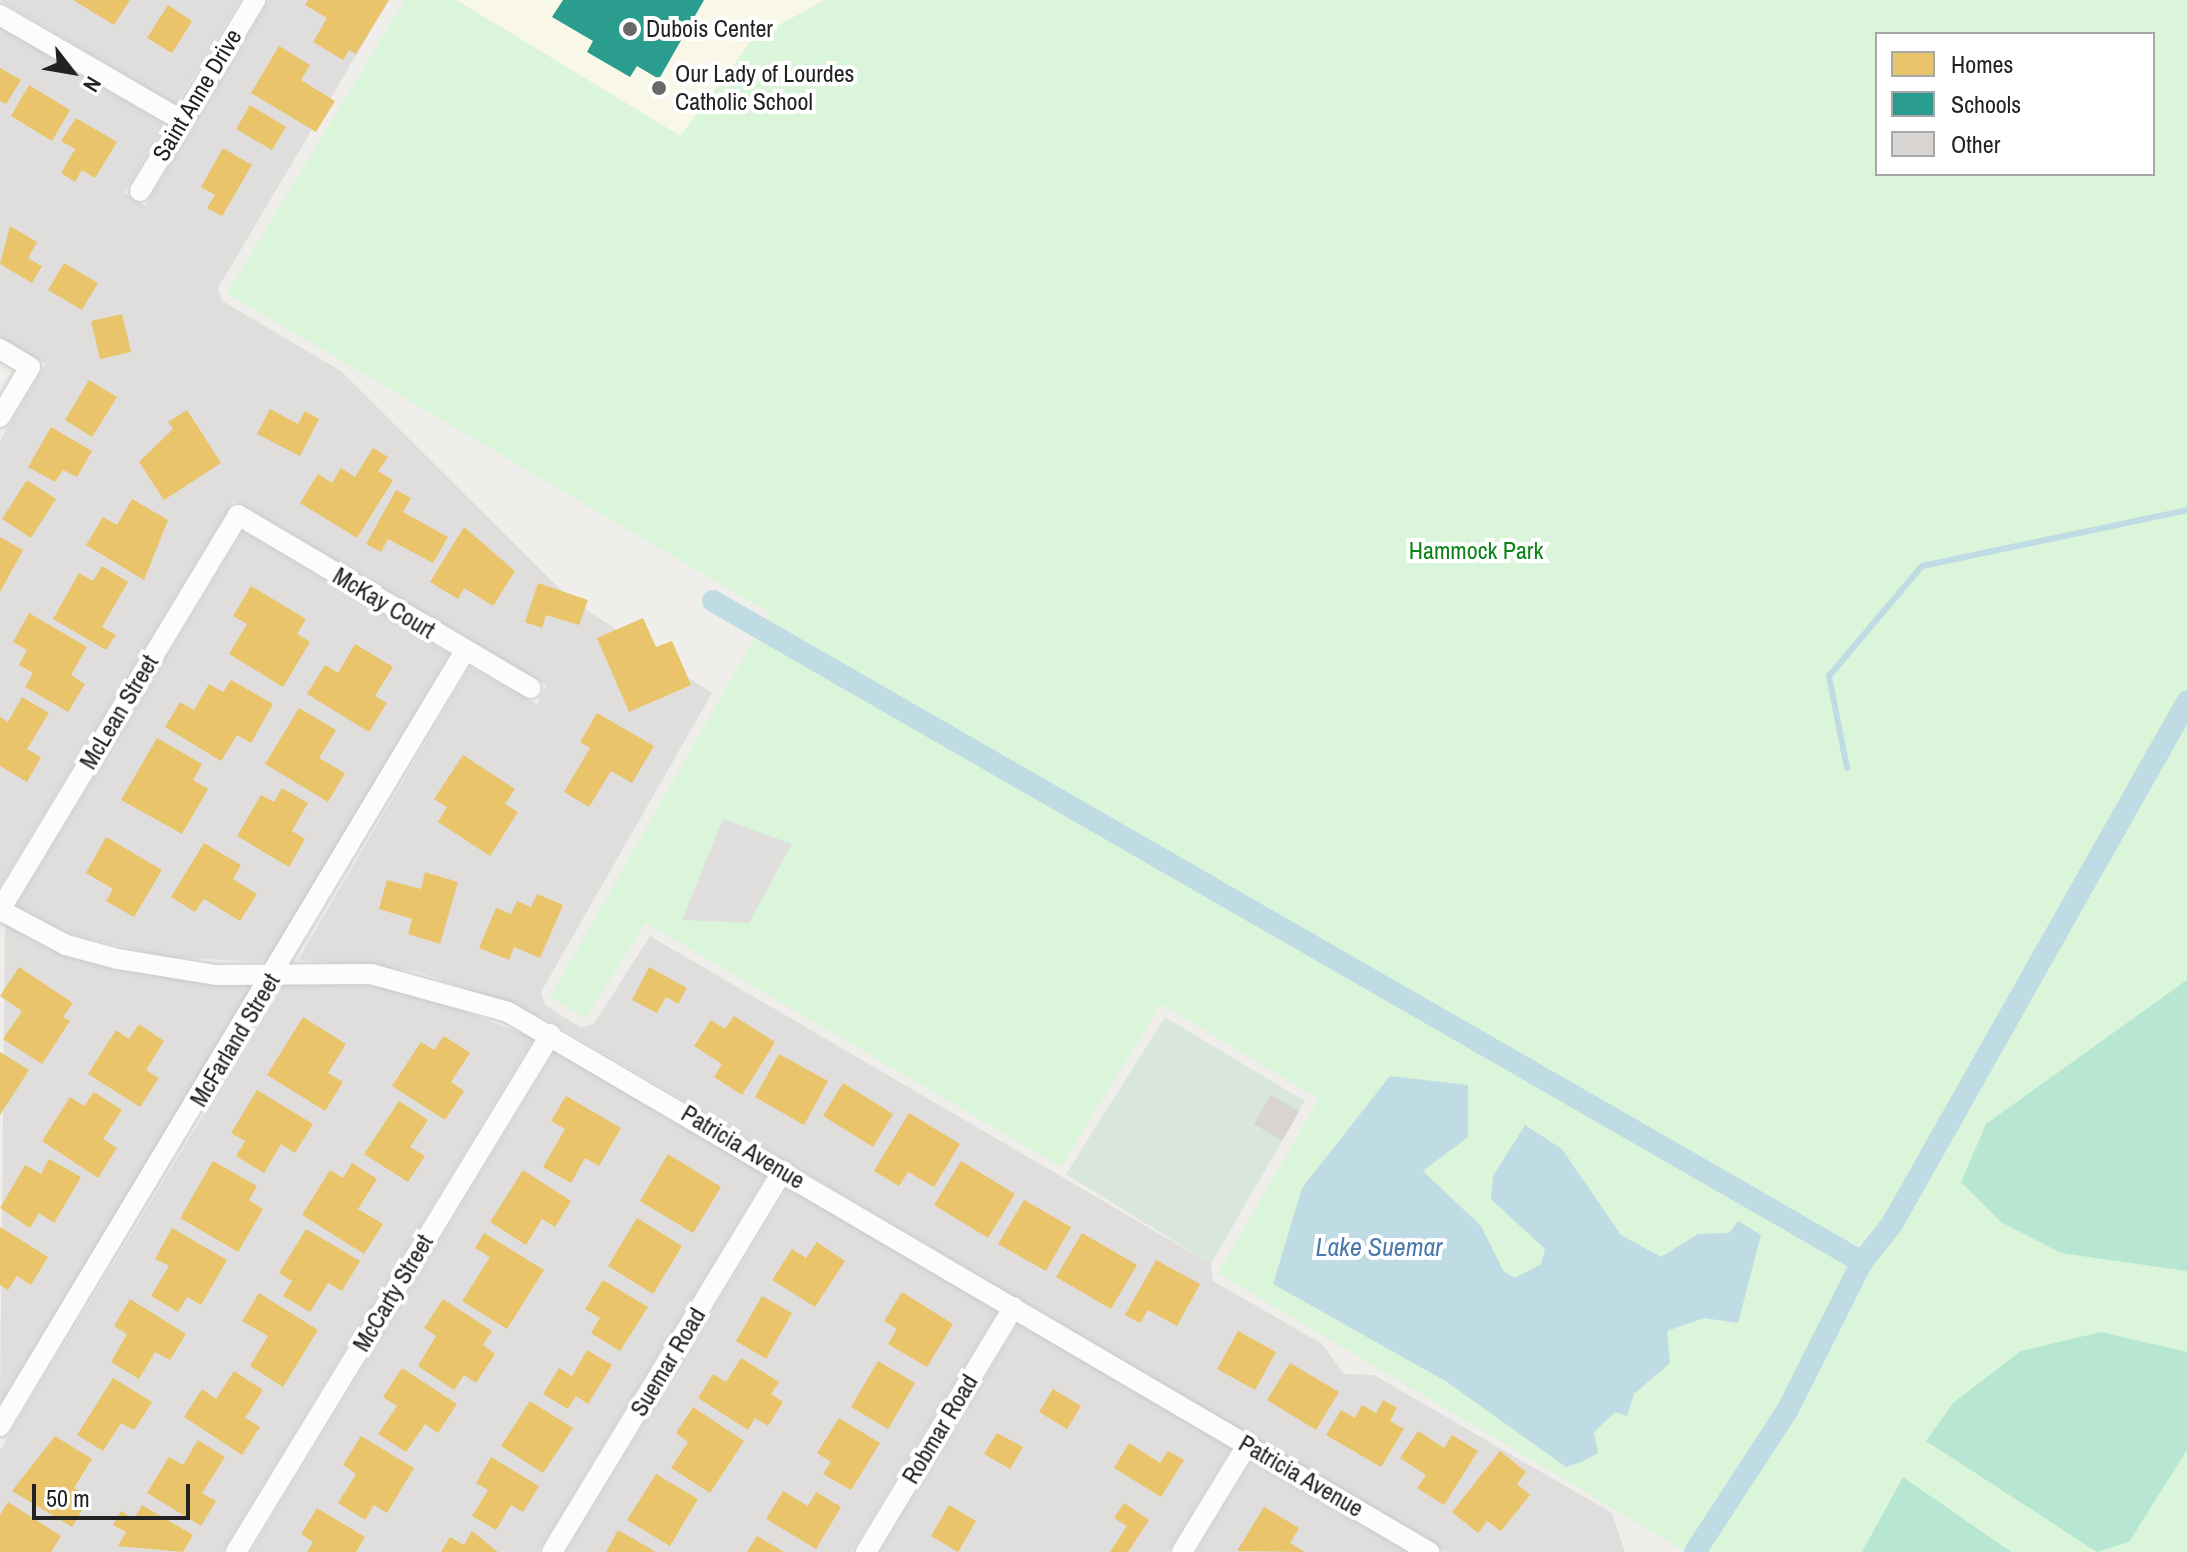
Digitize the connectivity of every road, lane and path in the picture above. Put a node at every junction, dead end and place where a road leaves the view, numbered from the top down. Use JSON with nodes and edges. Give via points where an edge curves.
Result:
{"nodes":[{"id":1,"x":255,"y":0,"type":"edge"},
{"id":2,"x":0,"y":15,"type":"edge"},
{"id":3,"x":181,"y":120,"type":"junction"},
{"id":4,"x":140,"y":191,"type":"dead end"},
{"id":5,"x":0,"y":349,"type":"edge"},
{"id":6,"x":0,"y":417,"type":"edge"},
{"id":7,"x":238,"y":515,"type":"joint"},
{"id":8,"x":465,"y":651,"type":"junction"},
{"id":9,"x":531,"y":688,"type":"dead end"},
{"id":10,"x":0,"y":910,"type":"edge"},
{"id":11,"x":276,"y":973,"type":"junction"},
{"id":12,"x":551,"y":1034,"type":"junction"},
{"id":13,"x":783,"y":1171,"type":"junction"},
{"id":14,"x":1014,"y":1307,"type":"junction"},
{"id":15,"x":0,"y":1426,"type":"edge"},
{"id":16,"x":1247,"y":1445,"type":"junction"},
{"id":17,"x":236,"y":1552,"type":"edge"},
{"id":18,"x":552,"y":1552,"type":"edge"},
{"id":19,"x":866,"y":1552,"type":"edge"},
{"id":20,"x":1182,"y":1552,"type":"edge"},
{"id":21,"x":1429,"y":1552,"type":"edge"}],
"edges":[{"from":1,"to":3,"type":"street","name":"Saint Anne Drive"},
{"from":2,"to":3,"type":"street"},
{"from":3,"to":4,"type":"street","name":"Saint Anne Drive"},
{"from":5,"to":6,"type":"street","via":[[30,367]]},
{"from":7,"to":8,"type":"street","name":"McKay Court"},
{"from":7,"to":10,"type":"street","name":"McLean Street"},
{"from":8,"to":9,"type":"street","name":"McKay Court"},
{"from":8,"to":11,"type":"street","name":"McFarland Street"},
{"from":10,"to":11,"type":"street","name":"Patricia Avenue","via":[[66,945],[118,959],[216,975]]},
{"from":11,"to":12,"type":"street","name":"Patricia Avenue","via":[[325,969],[415,982]]},
{"from":11,"to":15,"type":"street","name":"McFarland Street"},
{"from":12,"to":13,"type":"street","name":"Patricia Avenue"},
{"from":12,"to":17,"type":"street","name":"McCarty Street"},
{"from":13,"to":14,"type":"street","name":"Patricia Avenue"},
{"from":13,"to":18,"type":"street","name":"Suemar Road"},
{"from":14,"to":16,"type":"street","name":"Patricia Avenue"},
{"from":14,"to":19,"type":"street","name":"Robmar Road"},
{"from":16,"to":20,"type":"street"},
{"from":16,"to":21,"type":"street","name":"Patricia Avenue"}]}
